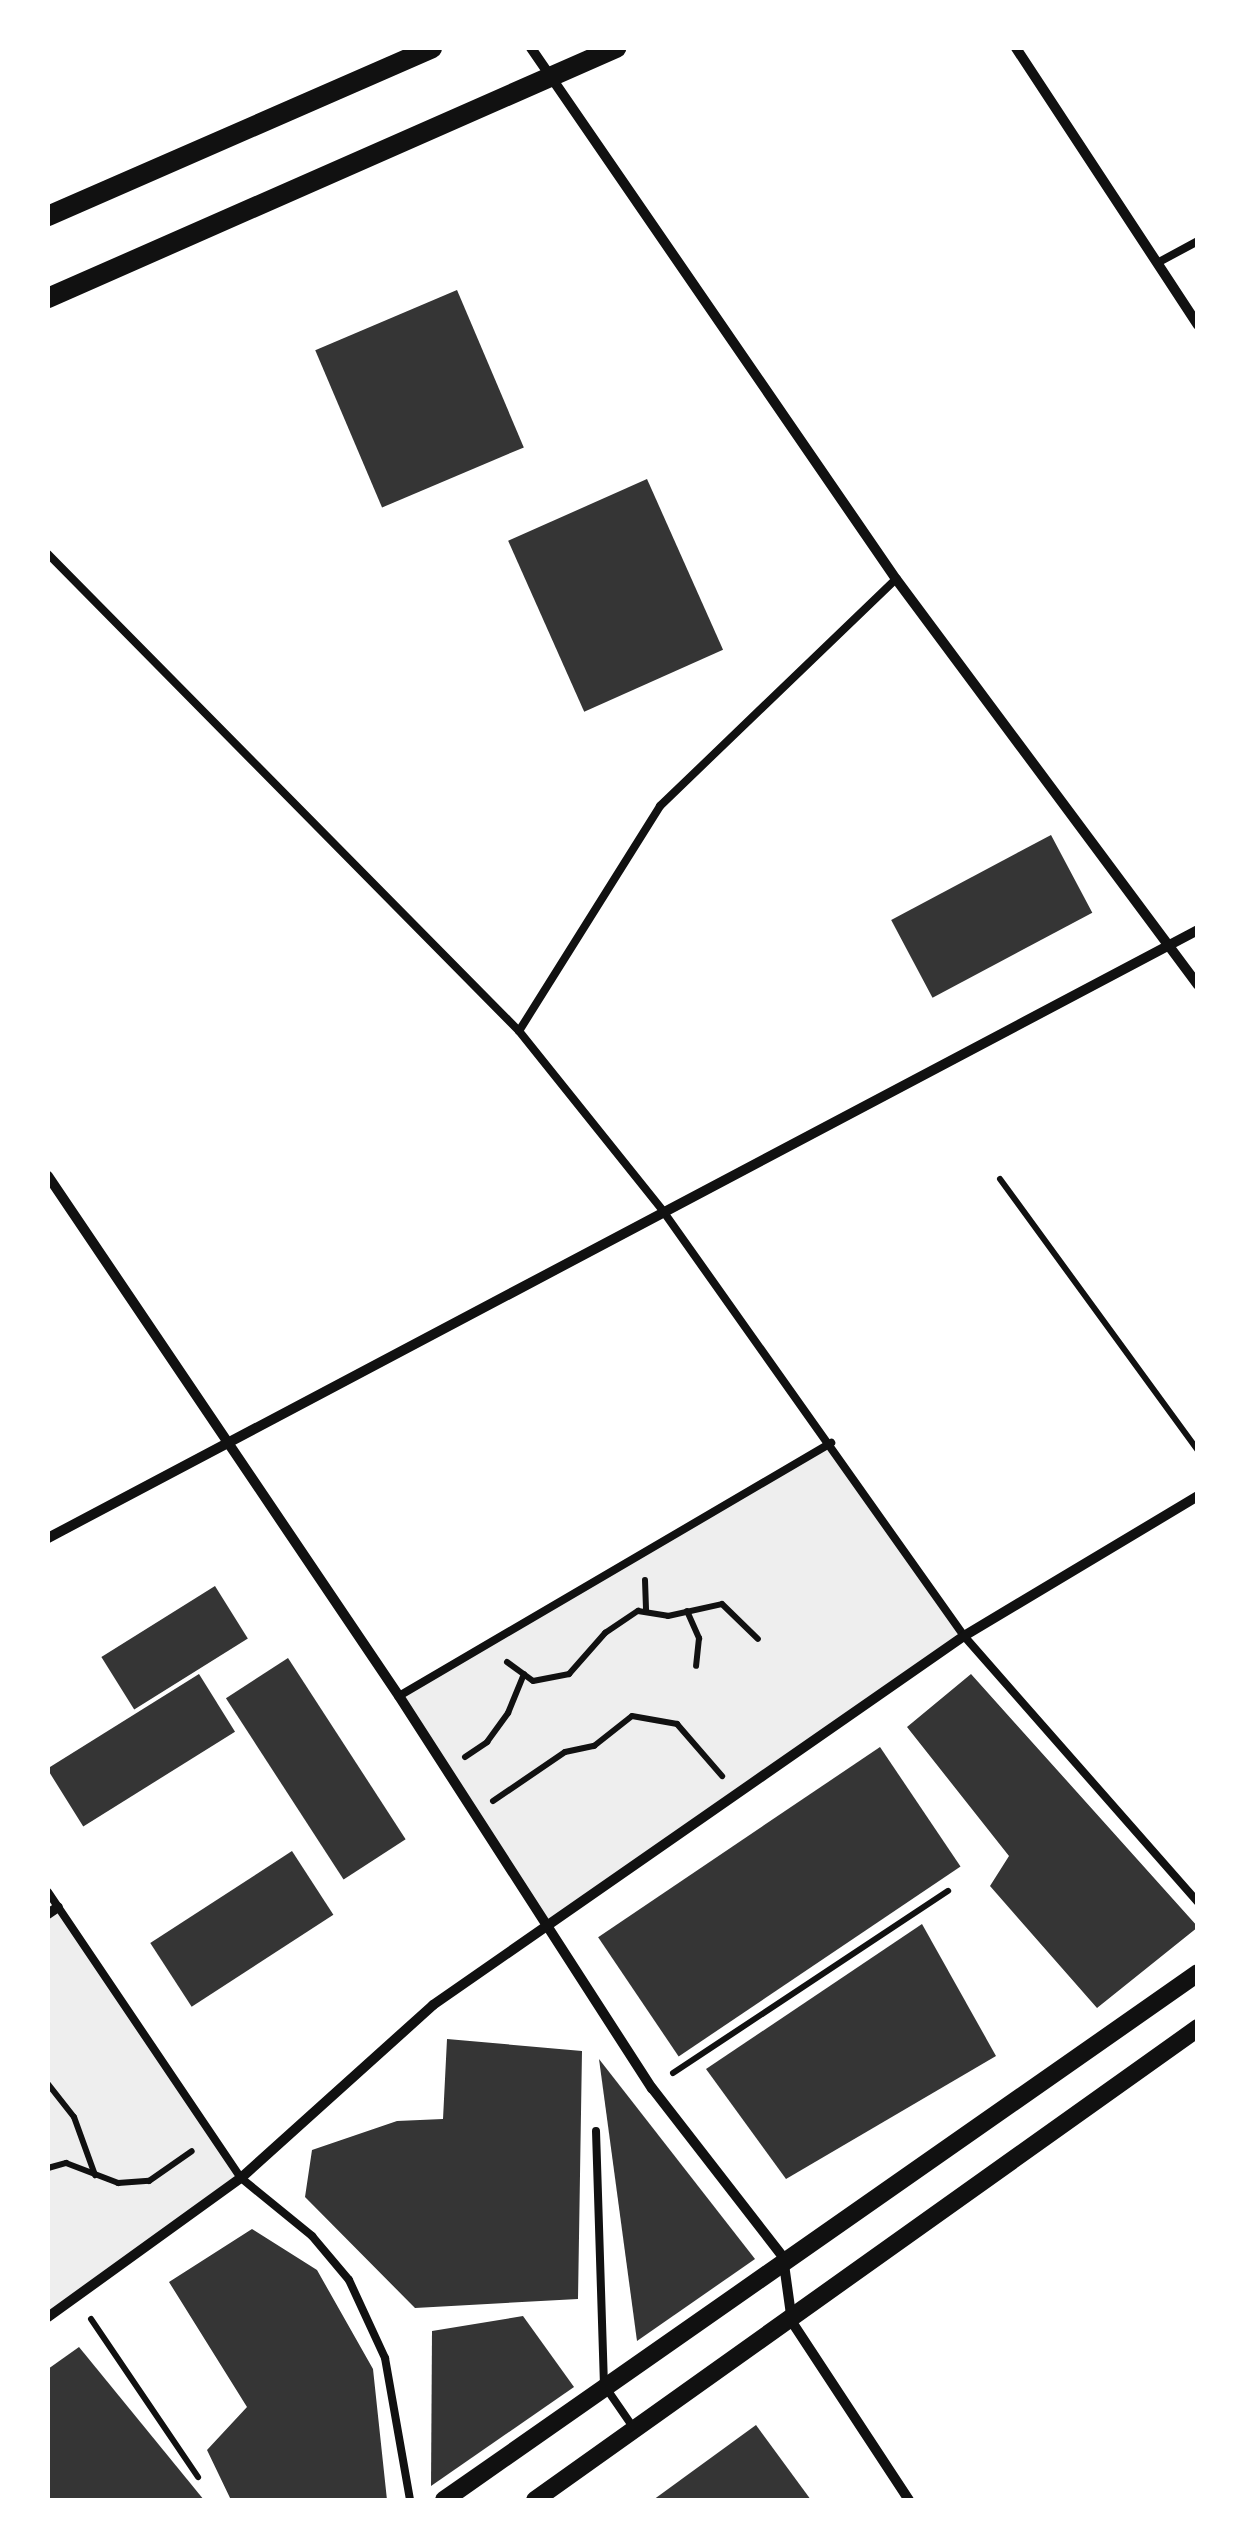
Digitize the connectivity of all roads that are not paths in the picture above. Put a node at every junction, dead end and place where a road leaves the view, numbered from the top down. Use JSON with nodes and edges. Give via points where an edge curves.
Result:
{"nodes":[{"id":1,"x":432,"y":48,"type":"edge"},
{"id":2,"x":530,"y":48,"type":"edge"},
{"id":3,"x":616,"y":48,"type":"edge"},
{"id":4,"x":1016,"y":48,"type":"edge"},
{"id":5,"x":550,"y":78,"type":"junction"},
{"id":6,"x":48,"y":216,"type":"edge"},
{"id":7,"x":1198,"y":241,"type":"edge"},
{"id":8,"x":1159,"y":262,"type":"junction"},
{"id":9,"x":48,"y":298,"type":"edge"},
{"id":10,"x":1198,"y":325,"type":"edge"},
{"id":11,"x":48,"y":554,"type":"edge"},
{"id":12,"x":896,"y":579,"type":"junction"},
{"id":13,"x":1198,"y":930,"type":"edge"},
{"id":14,"x":1167,"y":947,"type":"junction"},
{"id":15,"x":1198,"y":986,"type":"edge"},
{"id":16,"x":518,"y":1031,"type":"junction"},
{"id":17,"x":48,"y":1178,"type":"edge"},
{"id":18,"x":663,"y":1210,"type":"junction"},
{"id":19,"x":228,"y":1437,"type":"junction"},
{"id":20,"x":831,"y":1442,"type":"junction"},
{"id":21,"x":1198,"y":1496,"type":"edge"},
{"id":22,"x":48,"y":1538,"type":"edge"},
{"id":23,"x":964,"y":1636,"type":"junction"},
{"id":24,"x":399,"y":1696,"type":"junction"},
{"id":25,"x":48,"y":1892,"type":"edge"},
{"id":26,"x":1198,"y":1902,"type":"edge"},
{"id":27,"x":52,"y":1910,"type":"edge"},
{"id":28,"x":548,"y":1923,"type":"junction"},
{"id":29,"x":1198,"y":1973,"type":"edge"},
{"id":30,"x":1198,"y":2028,"type":"edge"},
{"id":31,"x":596,"y":2131,"type":"dead end"},
{"id":32,"x":241,"y":2178,"type":"junction"},
{"id":33,"x":783,"y":2258,"type":"junction"},
{"id":34,"x":48,"y":2317,"type":"edge"},
{"id":35,"x":792,"y":2322,"type":"junction"},
{"id":36,"x":604,"y":2384,"type":"junction"},
{"id":37,"x":636,"y":2431,"type":"junction"},
{"id":38,"x":410,"y":2500,"type":"edge"},
{"id":39,"x":444,"y":2500,"type":"edge"},
{"id":40,"x":535,"y":2500,"type":"edge"},
{"id":41,"x":909,"y":2500,"type":"edge"}],
"edges":[{"from":1,"to":6,"type":"main road"},
{"from":2,"to":5,"type":"street"},
{"from":3,"to":5,"type":"main road"},
{"from":4,"to":8,"type":"street"},
{"from":5,"to":9,"type":"main road"},
{"from":5,"to":12,"type":"street"},
{"from":7,"to":8,"type":"lane"},
{"from":8,"to":10,"type":"street"},
{"from":11,"to":16,"type":"lane"},
{"from":12,"to":14,"type":"street"},
{"from":12,"to":16,"type":"lane","via":[[660,806]]},
{"from":13,"to":14,"type":"street"},
{"from":14,"to":15,"type":"street"},
{"from":14,"to":18,"type":"street"},
{"from":16,"to":18,"type":"lane"},
{"from":17,"to":19,"type":"street"},
{"from":18,"to":19,"type":"street"},
{"from":18,"to":20,"type":"lane"},
{"from":19,"to":22,"type":"street"},
{"from":19,"to":24,"type":"street"},
{"from":20,"to":23,"type":"lane"},
{"from":20,"to":24,"type":"lane"},
{"from":21,"to":23,"type":"street"},
{"from":23,"to":26,"type":"lane"},
{"from":23,"to":28,"type":"street"},
{"from":24,"to":28,"type":"street"},
{"from":25,"to":27,"type":"lane"},
{"from":27,"to":32,"type":"lane"},
{"from":28,"to":32,"type":"street","via":[[433,2005]]},
{"from":28,"to":33,"type":"street","via":[[652,2088]]},
{"from":29,"to":33,"type":"street"},
{"from":30,"to":35,"type":"street"},
{"from":31,"to":36,"type":"lane"},
{"from":32,"to":34,"type":"street"},
{"from":32,"to":38,"type":"lane","via":[[312,2236],[349,2280],[385,2358]]},
{"from":33,"to":35,"type":"street"},
{"from":33,"to":36,"type":"street"},
{"from":35,"to":37,"type":"street"},
{"from":35,"to":41,"type":"street"},
{"from":36,"to":37,"type":"lane"},
{"from":36,"to":39,"type":"street"},
{"from":37,"to":40,"type":"street"}]}
